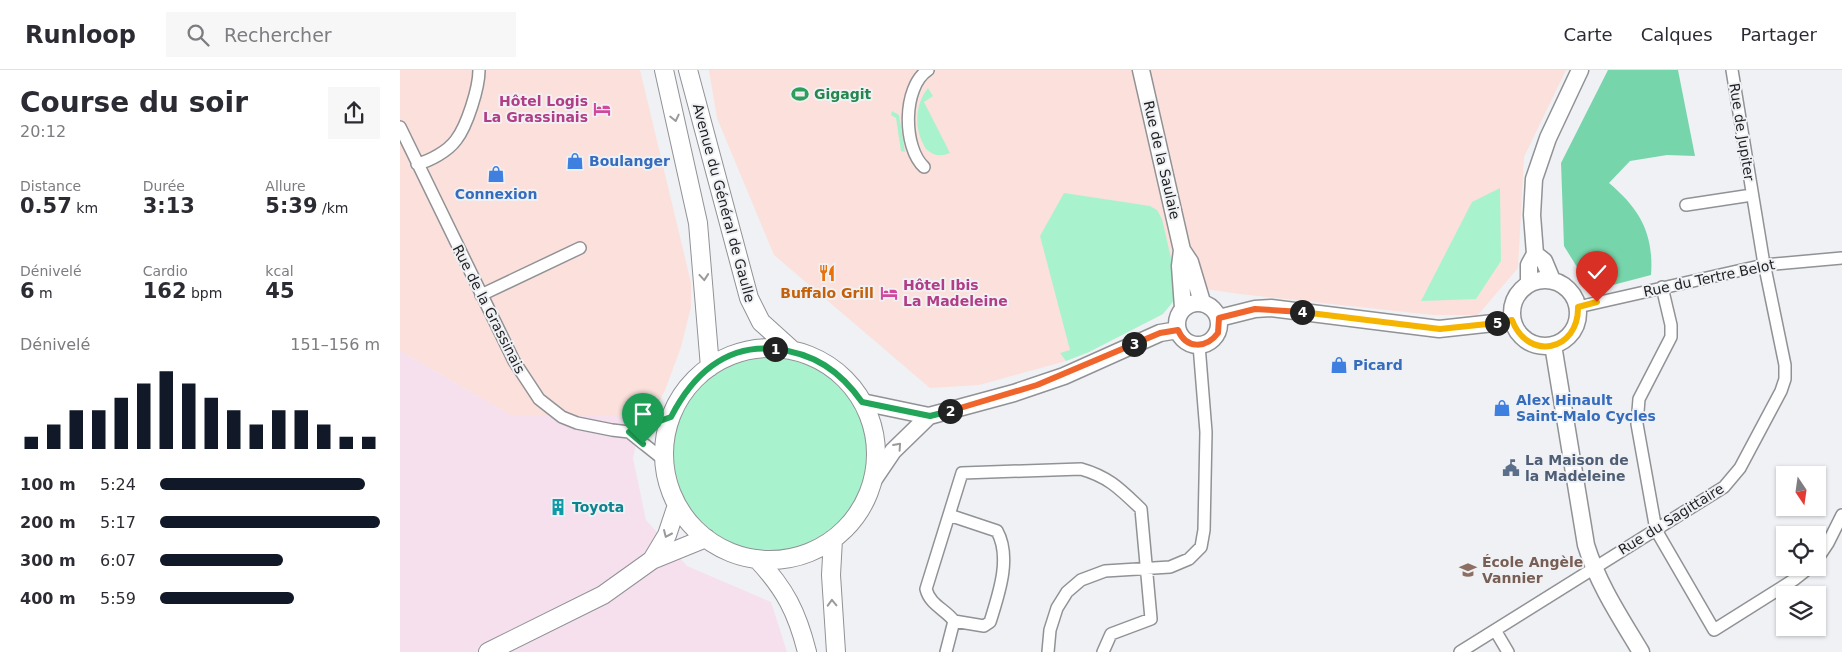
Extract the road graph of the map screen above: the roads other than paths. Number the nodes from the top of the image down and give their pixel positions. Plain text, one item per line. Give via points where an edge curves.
1 (479, 70) edge
2 (664, 70) edge
3 (688, 70) edge
4 (928, 70) edge
5 (1141, 70) edge
6 (1580, 70) edge
7 (1732, 70) edge
8 (400, 127) edge
9 (417, 164) junction
10 (924, 167) dead end
11 (1752, 194) junction
12 (1686, 205) dead end
13 (580, 248) dead end
14 (1182, 250) junction
15 (1535, 254) junction
16 (1842, 258) edge
17 (1764, 265) junction
18 (1552, 280) junction
19 (1529, 283) junction
20 (1662, 287) junction
21 (481, 295) junction
22 (1202, 302) junction
23 (1578, 307) junction
24 (1183, 308) junction
25 (1219, 318) junction
26 (1512, 320) junction
27 (1178, 330) junction
28 (1199, 345) junction
29 (1553, 346) junction
30 (792, 351) junction
31 (710, 367) junction
32 (862, 402) junction
33 (930, 416) junction
34 (671, 417) junction
35 (629, 432) junction
36 (664, 460) junction
37 (872, 482) junction
38 (677, 504) junction
39 (1842, 514) edge
40 (949, 515) junction
41 (1656, 530) junction
42 (706, 538) junction
43 (833, 539) junction
44 (1826, 543) edge
45 (757, 559) junction
46 (652, 560) junction
47 (1148, 568) junction
48 (1593, 568) junction
49 (1800, 576) edge
50 (954, 621) junction
51 (1495, 630) junction
52 (488, 652) edge
53 (807, 652) edge
54 (836, 652) edge
55 (946, 652) edge
56 (1048, 652) edge
57 (1103, 652) edge
58 (1460, 652) edge
59 (1508, 652) edge
60 (1641, 652) edge

1 - 9 street via 478,86 456,142 426,162
2 -> 31 main road, Avenue du Général de Gaulle via 700,240
3 - 30 main road, Avenue du Général de Gaulle via 749,298 761,322
4 - 10 street via 915,84 908,108 914,154
5 - 14 street, Rue de la Saulaie
6 - 15 street via 1548,138 1534,179
7 - 11 street, Rue de Jupiter
8 - 9 street, Rue de la Grassinais
9 - 21 street, Rue de la Grassinais
11 - 12 street, Rue de Jupiter
11 - 17 street, Rue de Jupiter
13 - 21 street
14 - 22 street, Rue de la Saulaie via 1190,262
14 - 24 street, Rue de la Saulaie
15 - 18 street via 1544,261
15 - 19 street via 1529,265
16 - 17 street, Rue du Tertre Belot
17 - 20 street, Rue du Tertre Belot
17 - 41 street, Rue du Sagittaire via 1785,366 1781,391 1733,478
18 - 19 street
18 - 23 street via 1569,290
19 - 26 street via 1514,299
20 - 23 street, Rue du Tertre Belot
20 - 41 street via 1671,337 1636,410
21 - 35 street, Rue de la Grassinais via 539,400 550,410 577,423
22 - 24 street
22 - 25 street via 1210,305
23 - 29 street via 1570,335
24 - 27 street via 1177,318
25 - 26 street via 1272,308 1440,329
25 - 28 street via 1218,333 1207,344
26 - 29 street via 1516,330 1527,341
27 - 28 street via 1186,341
27 - 33 street via 1160,333 1064,376
28 - 47 street via 1206,432 1201,547 1179,564
29 - 48 street via 1577,494
30 - 31 main road via 769,348 746,351
30 - 32 main road via 813,357 833,369
31 - 34 main road via 693,381
32 - 33 street
32 - 37 main road via 876,449
37 -> 33 street via 893,451
34 - 35 street, Rue de la Grassinais
34 - 36 main road
35 - 36 street, Rue de la Grassinais
36 - 38 main road
37 - 43 main road via 864,504 851,523
38 - 42 main road via 688,521
38 -> 46 main road via 667,535
39 - 44 street
40 - 47 street via 962,473 1081,469 1100,474 1113,481 1141,509
40 - 50 street via 926,589 932,602
40 - 50 street via 997,531 1001,538 1003,568 990,622 984,626
41 - 48 street, Rue du Sagittaire
41 - 49 street via 1714,630
42 - 45 main road via 732,553
42 - 46 main road
43 - 45 main road via 798,556
54 -> 43 main road via 831,575
45 - 53 main road via 786,594
46 - 52 main road via 603,595
47 - 56 street via 1105,571 1081,580 1056,608
47 - 57 street via 1151,619 1111,634
48 - 51 street, Rue du Sagittaire
48 - 60 street
50 - 55 street
51 - 58 street, Rue du Sagittaire
51 - 59 street

